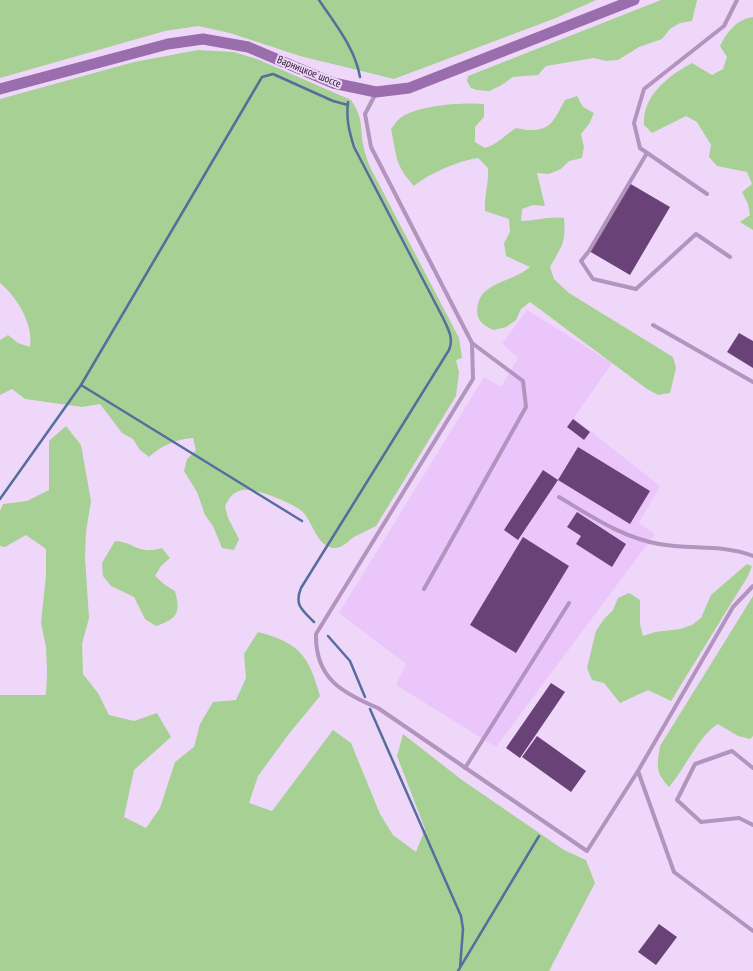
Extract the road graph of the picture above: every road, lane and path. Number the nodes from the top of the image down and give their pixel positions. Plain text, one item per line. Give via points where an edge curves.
1 (634, 0) edge
2 (737, 0) edge
3 (0, 89) edge
4 (376, 92) junction
5 (647, 153) junction
6 (707, 194) dead end
7 (730, 258) dead end
8 (653, 325) dead end
9 (472, 343) junction
10 (753, 382) edge
11 (559, 497) dead end
12 (753, 556) edge
13 (753, 586) edge
14 (424, 589) dead end
15 (569, 603) dead end
16 (465, 768) junction
17 (753, 768) edge
18 (638, 771) junction
19 (753, 825) edge
20 (753, 931) edge

1 - 4 street, Варницкое шоссе via 409,88
2 - 5 lane via 724,26 644,90 634,123 640,148
3 - 4 street, Варницкое шоссе via 168,44 203,39 248,47 333,83
4 - 9 lane via 365,114 371,147
5 - 6 lane
5 - 7 lane via 581,261 593,279 636,289 696,234
8 - 10 lane
9 - 14 lane via 524,381 526,407
9 - 16 lane via 473,379 316,634 318,659 341,690 352,698 378,708
11 - 12 lane via 616,531 659,544 739,550
13 - 18 lane via 733,607
15 - 16 lane
16 - 18 lane via 586,852
17 - 19 lane via 732,752 696,764 677,800 701,822 739,818
18 - 20 lane via 674,872

